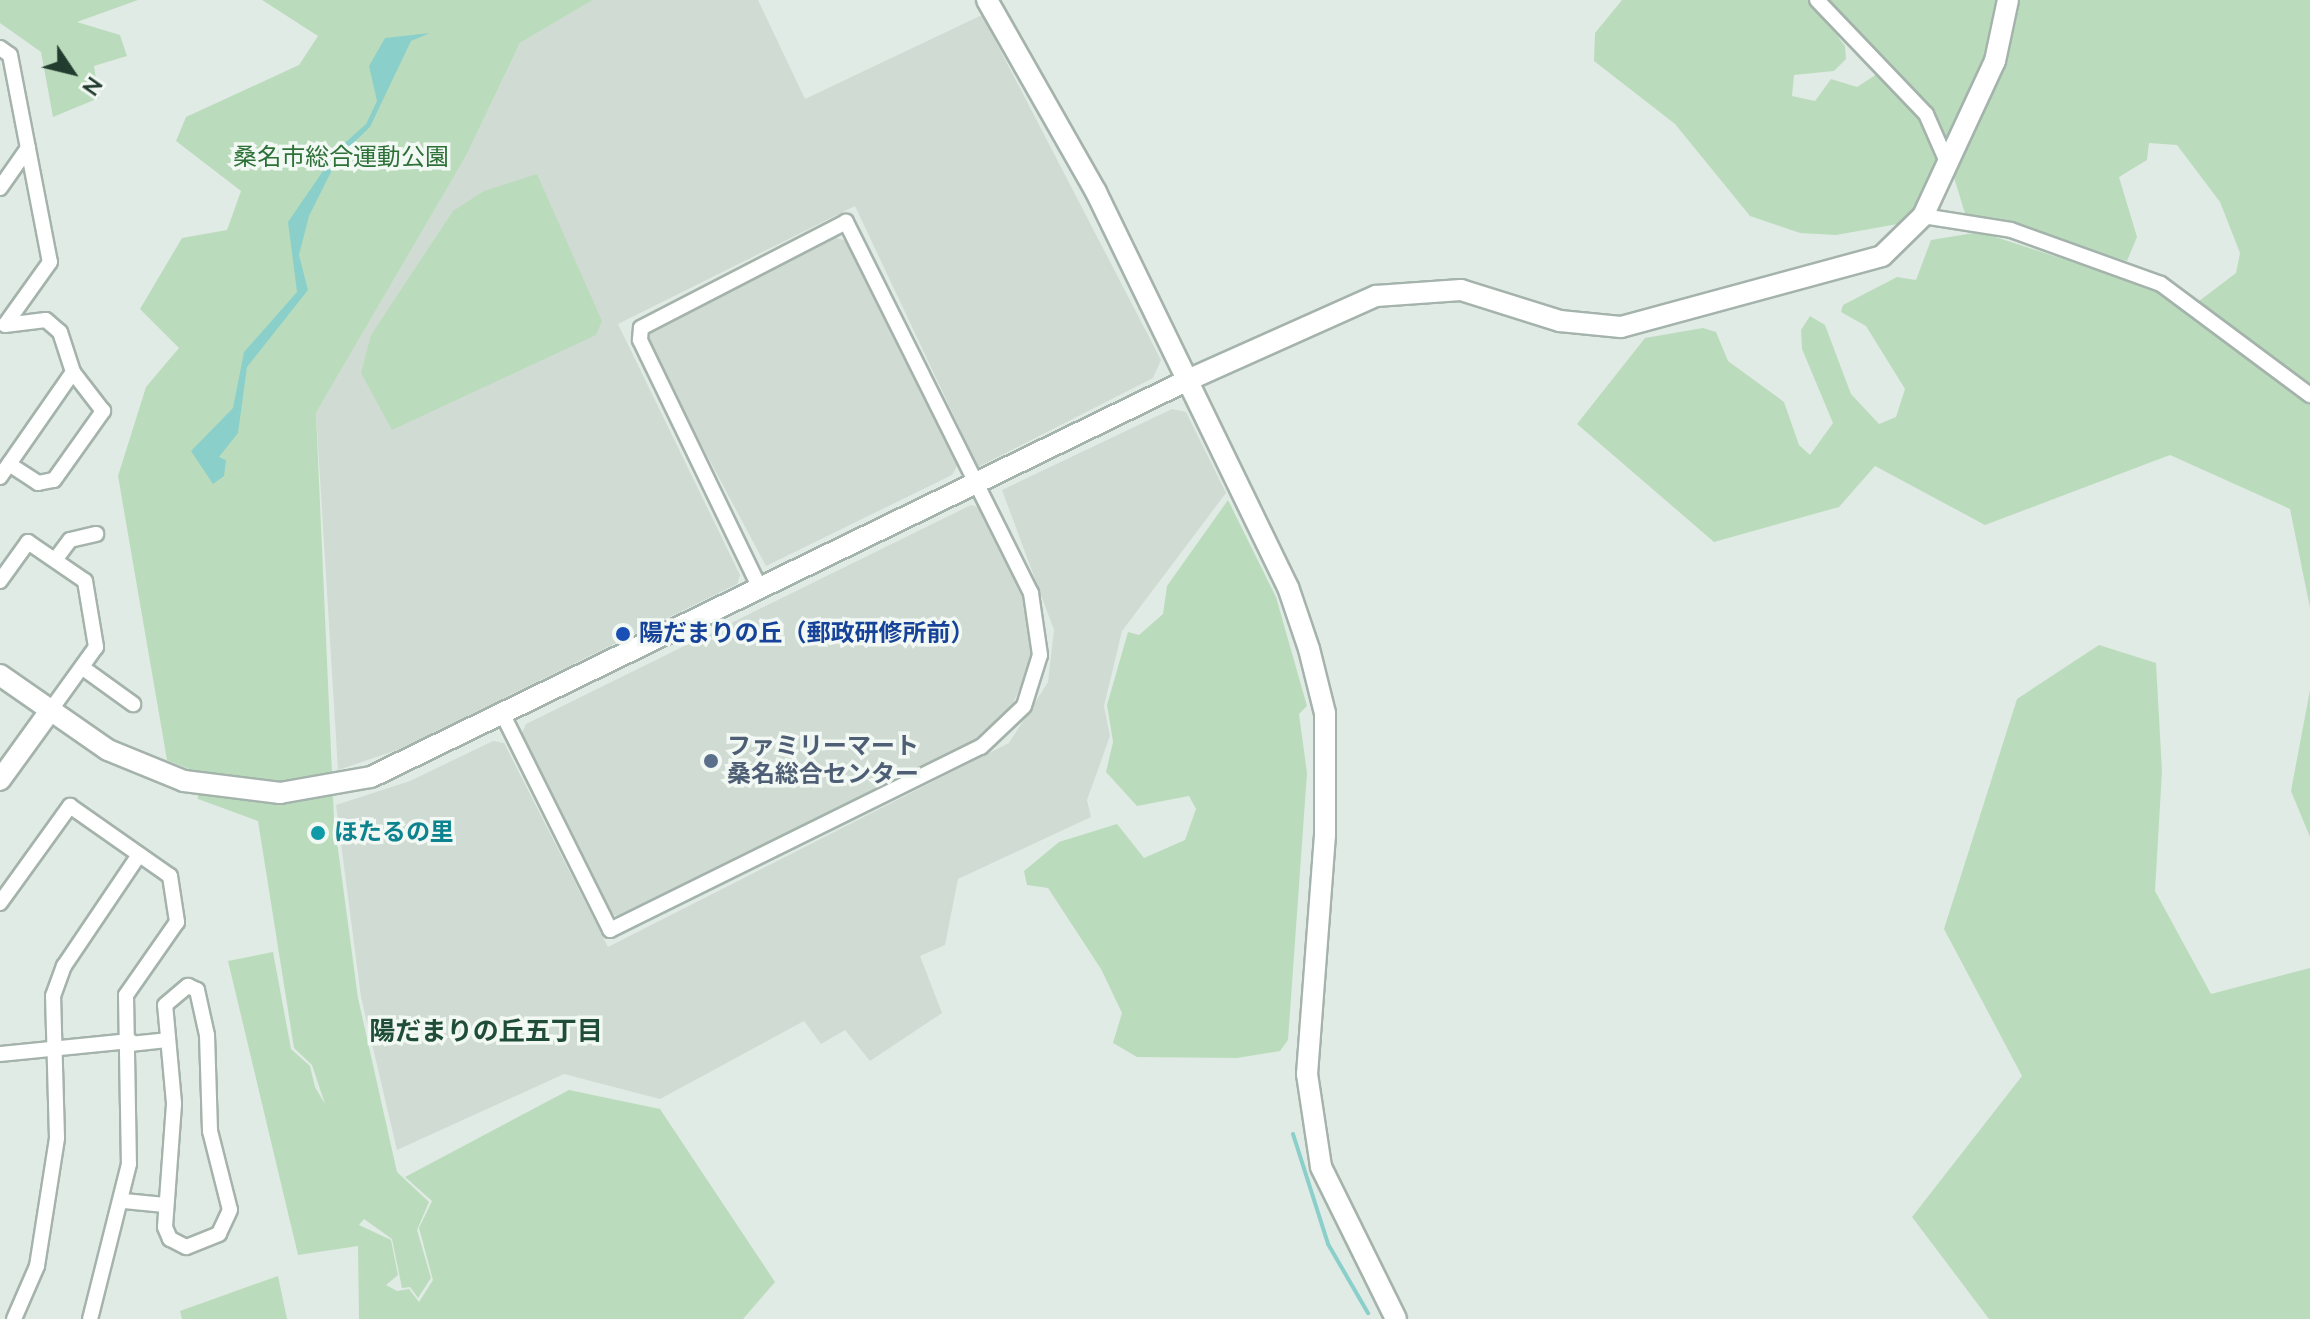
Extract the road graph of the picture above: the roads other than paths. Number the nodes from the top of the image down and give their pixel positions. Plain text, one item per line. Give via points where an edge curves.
1 (987, 0) edge
2 (1817, 0) edge
3 (2008, 0) edge
4 (0, 48) edge
5 (28, 148) junction
6 (1948, 164) junction
7 (0, 188) edge
8 (1923, 216) junction
9 (2, 328) edge
10 (73, 372) junction
11 (1188, 380) junction
12 (2310, 395) edge
13 (9, 464) junction
14 (0, 477) edge
15 (977, 483) junction
16 (96, 534) dead end
17 (55, 560) junction
18 (0, 581) edge
19 (761, 590) junction
20 (83, 668) junction
21 (0, 675) edge
22 (133, 704) dead end
23 (50, 711) junction
24 (504, 717) junction
25 (0, 780) edge
26 (139, 855) junction
27 (0, 903) edge
28 (167, 1040) junction
29 (130, 1042) junction
30 (53, 1049) junction
31 (0, 1054) edge
32 (124, 1201) junction
33 (165, 1205) junction
34 (1388, 1316) edge
35 (14, 1319) edge
36 (90, 1319) edge

1 - 11 street via 1088,178
2 - 6 street via 1926,114
3 - 6 street via 1995,61
4 - 5 street via 10,55
5 - 7 street
5 - 9 street via 50,262
6 - 8 street
8 - 11 street via 1895,246 1862,264 1643,325 1584,326 1478,293 1415,288 1347,307
8 - 12 street via 2011,230 2161,284
9 - 10 street via 46,320 60,332
10 - 13 street
10 - 13 street via 100,400 95,423 54,480 38,483
11 - 15 street
11 - 34 street via 1288,587 1325,713 1325,835 1307,1074 1321,1167
13 - 14 street
15 - 19 street
15 - 19 street via 846,222 641,328 640,340
15 - 24 street via 1034,602 1040,655 1024,706 999,735 963,757 610,930
16 - 17 street via 70,540
17 - 18 street via 28,542
17 - 20 street via 85,581 96,647
19 - 24 street
20 - 22 street
20 - 23 street
21 - 23 street
23 - 24 street via 153,771 257,793 371,777
23 - 25 street
26 - 27 street via 70,806
26 - 29 street via 170,876 177,922 126,995
26 - 30 street via 64,966 51,1007
28 - 29 street
28 - 33 street via 174,1126
28 - 33 street via 165,1005 194,986 207,1035 210,1131 229,1216 212,1238 180,1246 167,1233
29 - 30 street
29 - 32 street via 133,1116
30 - 31 street
30 - 35 street via 57,1138 48,1220
32 - 33 street
32 - 36 street

